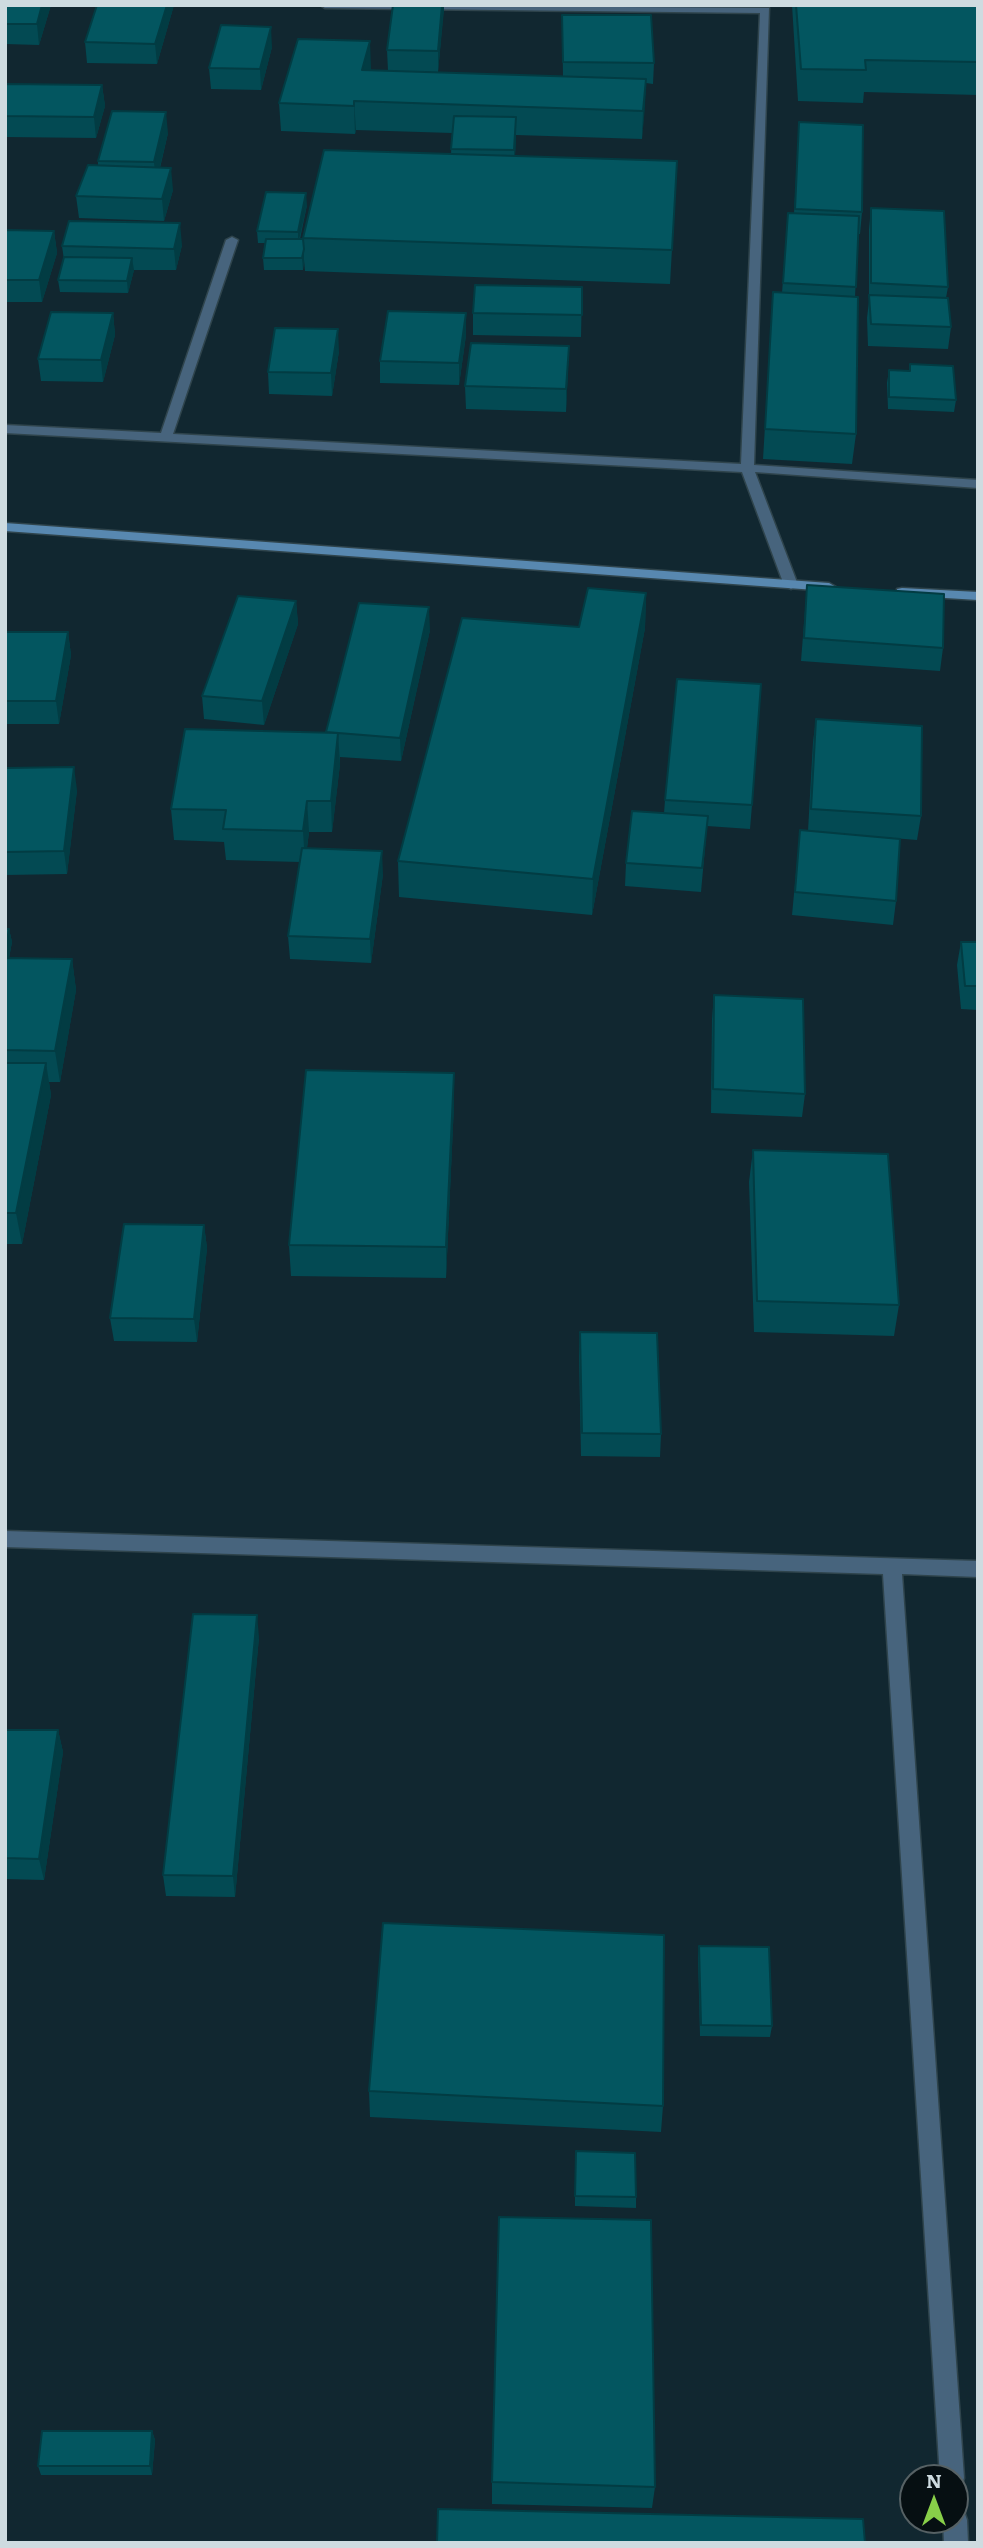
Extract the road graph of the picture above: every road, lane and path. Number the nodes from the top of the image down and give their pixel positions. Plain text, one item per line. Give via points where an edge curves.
1 (325, 5) edge
2 (232, 240) dead end
3 (5, 429) edge
4 (166, 436) junction
5 (747, 468) junction
6 (978, 484) edge
7 (5, 527) edge
8 (791, 585) junction
9 (844, 588) edge
10 (884, 591) edge
11 (978, 596) edge
12 (5, 1539) edge
13 (892, 1567) junction
14 (978, 1569) edge
15 (951, 2464) edge

1 - 5 street via 765,10
2 - 4 street
3 - 4 street
4 - 5 street
5 - 6 street
5 - 8 street
7 - 8 street
8 - 9 street
10 - 11 street
12 - 13 street
13 - 14 street
13 - 15 street

